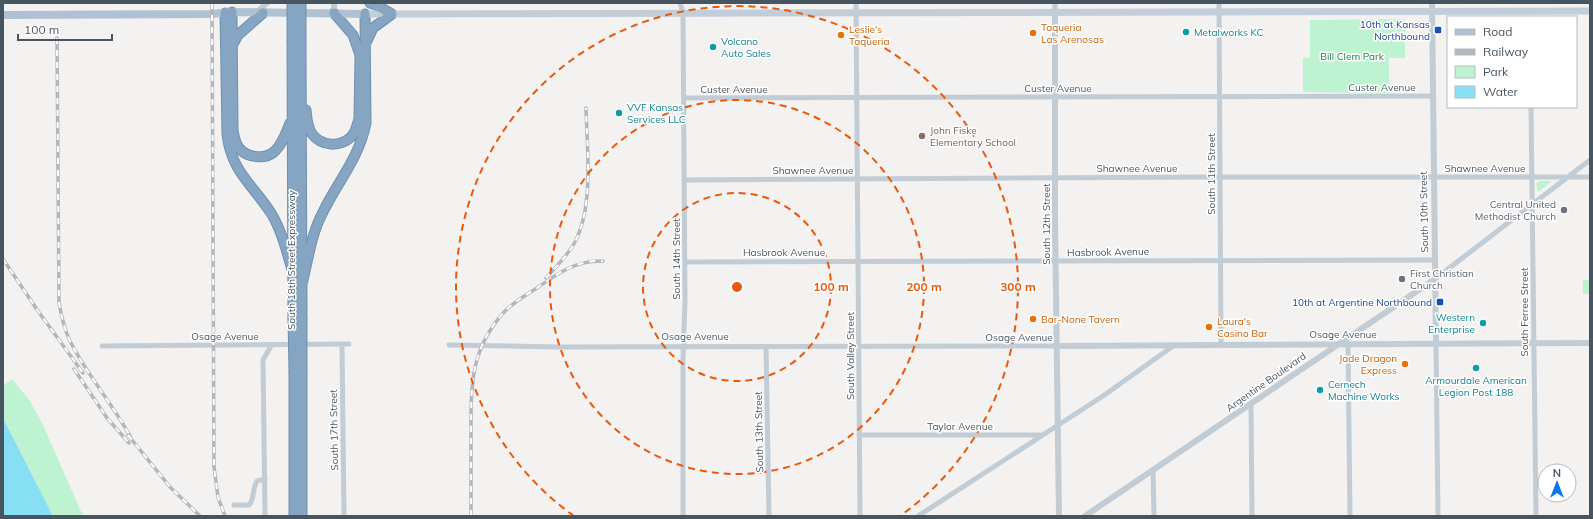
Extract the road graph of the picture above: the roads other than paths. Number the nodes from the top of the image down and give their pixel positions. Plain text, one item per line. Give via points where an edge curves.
1 (267, 3) edge
2 (292, 3) edge
3 (301, 3) edge
4 (334, 3) edge
5 (370, 3) edge
6 (680, 3) edge
7 (856, 3) edge
8 (1055, 3) edge
9 (1219, 3) edge
10 (1432, 3) edge
11 (1432, 11) junction
12 (1219, 12) junction
13 (1590, 12) edge
14 (228, 13) junction
15 (260, 13) junction
16 (334, 13) junction
17 (1055, 13) junction
18 (365, 14) junction
19 (392, 14) junction
20 (683, 14) junction
21 (856, 14) junction
22 (1530, 14) edge
23 (3, 15) edge
24 (296, 43) junction
25 (366, 44) junction
26 (233, 46) junction
27 (301, 93) junction
28 (1219, 96) junction
29 (1432, 96) junction
30 (857, 97) junction
31 (1055, 97) junction
32 (684, 98) junction
33 (1531, 108) edge
34 (292, 118) junction
35 (1590, 160) edge
36 (1056, 177) junction
37 (1219, 177) junction
38 (1434, 177) junction
39 (1532, 177) junction
40 (1567, 177) junction
41 (1590, 177) edge
42 (858, 178) junction
43 (684, 180) junction
44 (1533, 204) junction
45 (1220, 260) junction
46 (1435, 260) junction
47 (858, 261) junction
48 (1056, 261) junction
49 (685, 262) junction
50 (293, 273) junction
51 (1435, 279) junction
52 (302, 284) junction
53 (298, 317) junction
54 (1590, 343) edge
55 (349, 344) dead end
56 (1337, 344) junction
57 (1348, 344) junction
58 (1436, 344) junction
59 (1534, 344) junction
60 (342, 345) junction
61 (449, 345) dead end
62 (1221, 345) junction
63 (102, 346) dead end
64 (271, 346) junction
65 (683, 346) junction
66 (1057, 346) junction
67 (1173, 346) junction
68 (766, 347) junction
69 (859, 347) junction
70 (298, 372) junction
71 (1251, 405) junction
72 (1057, 426) junction
73 (860, 435) junction
74 (1042, 435) junction
75 (1153, 469) junction
76 (265, 478) junction
77 (234, 505) dead end
78 (266, 516) edge
79 (294, 516) edge
80 (302, 516) edge
81 (344, 516) edge
82 (683, 516) edge
83 (769, 516) edge
84 (860, 516) edge
85 (918, 516) edge
86 (1059, 516) edge
87 (1085, 516) edge
88 (1154, 516) edge
89 (1252, 516) edge
90 (1350, 516) edge
91 (1438, 516) edge
92 (1536, 516) edge

1 - 15 street
2 - 24 highway, South 18th Street Expressway, bridge
3 - 24 highway, South 18th Street Expressway, bridge
4 - 16 street
5 - 19 highway
6 - 20 street, South 14th Street
7 - 21 street, South Valley Street
8 - 17 street, South 12th Street
9 - 12 street, South 11th Street
10 - 11 street, South 10th Street
11 - 12 main road
11 - 22 main road
11 - 29 street, South 10th Street
12 - 17 main road
12 - 28 street, South 11th Street
13 - 22 main road
14 - 15 main road
14 - 23 main road
14 - 26 highway
14 - 50 highway via 228,148 239,171 271,213 279,228
15 - 16 main road
15 - 26 highway via 238,35
16 - 18 main road
16 - 27 highway via 354,35 360,55 359,119 352,136 338,144 330,145 318,140 308,126
17 - 21 main road
17 - 31 street, South 12th Street
18 - 19 main road
18 - 25 highway
19 - 20 main road
19 - 25 highway via 373,28
20 - 21 main road
20 - 32 street, South 14th Street
21 - 30 street, South Valley Street
24 - 27 highway, South 18th Street Expressway
24 - 34 highway, South 18th Street Expressway
25 - 52 highway via 366,124 363,137 355,157 318,222
26 - 34 highway via 233,130 239,148 250,156 260,157 274,152 284,138
27 - 52 highway, South 18th Street Expressway
28 - 29 street, Custer Avenue
28 - 31 street, Custer Avenue
28 - 37 street, South 11th Street
29 - 38 street, South 10th Street
30 - 31 street, Custer Avenue
30 - 32 street, Custer Avenue
30 - 42 street, South Valley Street
31 - 36 street, South 12th Street
32 - 43 street, South 14th Street
33 - 39 street, South Ferree Street
34 - 50 highway, South 18th Street Expressway
35 - 40 street, Argentine Boulevard
36 - 37 street, Shawnee Avenue
36 - 42 street, Shawnee Avenue
36 - 48 street, South 12th Street
37 - 38 street, Shawnee Avenue
37 - 45 street, South 11th Street
38 - 39 street, Shawnee Avenue
38 - 46 street, South 10th Street
39 - 40 street, Shawnee Avenue
39 - 44 street, South Ferree Street
40 - 41 street, Shawnee Avenue
40 - 44 street, Argentine Boulevard
42 - 43 street, Shawnee Avenue
42 - 47 street, South Valley Street
43 - 49 street, South 14th Street
44 - 51 street, Argentine Boulevard
44 - 59 street, South Ferree Street
45 - 46 street, Hasbrook Avenue
45 - 48 street, Hasbrook Avenue
45 - 62 street, South 11th Street
46 - 51 street, South 10th Street
47 - 48 street, Hasbrook Avenue
47 - 49 street, Hasbrook Avenue
47 - 69 street, South Valley Street
48 - 66 street, South 12th Street
49 - 65 street, South 14th Street
50 - 53 highway, South 18th Street Expressway
51 - 56 street, Argentine Boulevard
51 - 58 street, South 10th Street
52 - 53 highway, South 18th Street Expressway
53 - 70 highway, South 18th Street Expressway, bridge
54 - 59 street, Osage Avenue
55 - 60 street, Osage Avenue
56 - 57 street, Osage Avenue
56 - 62 street, Osage Avenue
56 - 71 street, Argentine Boulevard
57 - 58 street, Osage Avenue
57 - 90 street
58 - 59 street, Osage Avenue
58 - 91 street, South 10th Street
59 - 92 street, South Ferree Street
60 - 64 street, Osage Avenue
60 - 81 street, South 17th Street
61 - 65 street, Osage Avenue
62 - 67 street, Osage Avenue
63 - 64 street, Osage Avenue
64 - 76 street via 263,360
65 - 68 street, Osage Avenue
65 - 82 street, South 14th Street
66 - 67 street, Osage Avenue
66 - 69 street, Osage Avenue
66 - 72 street, South 12th Street
67 - 72 street
68 - 69 street, Osage Avenue
68 - 83 street, South 13th Street
69 - 73 street, South Valley Street
70 - 79 highway, South 18th Street Expressway
70 - 80 highway, South 18th Street Expressway
71 - 75 street, Argentine Boulevard
71 - 89 street
72 - 74 street
72 - 86 street, South 12th Street
73 - 74 street, Taylor Avenue
73 - 84 street, South Valley Street
74 - 85 street
75 - 87 street, Argentine Boulevard
75 - 88 street
76 - 77 street via 257,481 254,486 253,500 249,505
76 - 78 street

